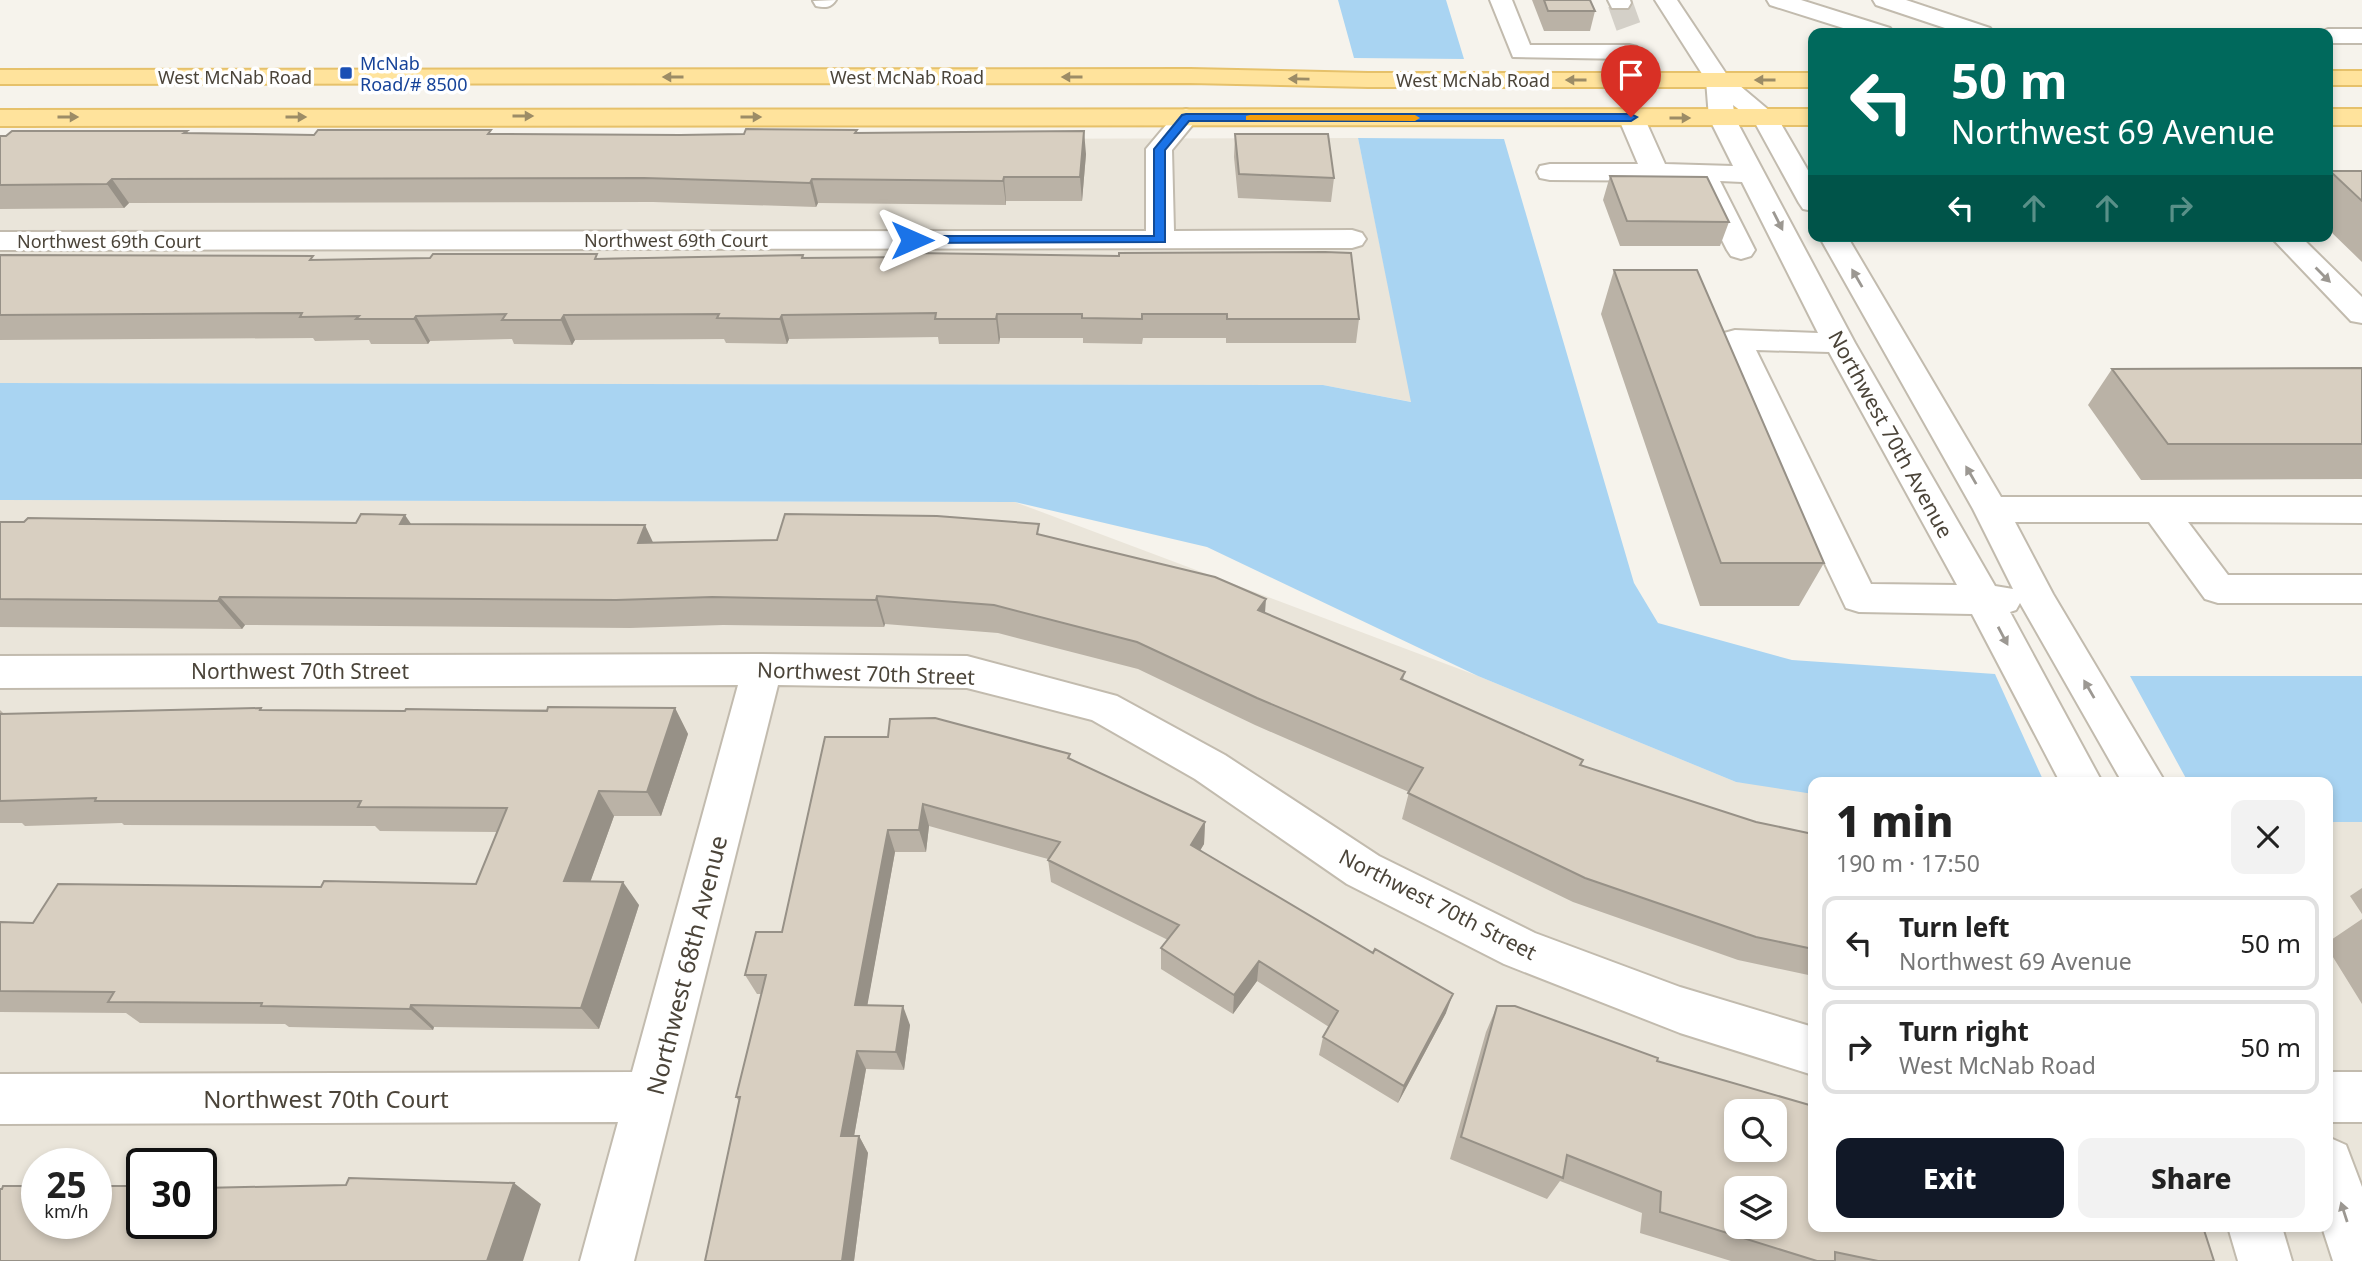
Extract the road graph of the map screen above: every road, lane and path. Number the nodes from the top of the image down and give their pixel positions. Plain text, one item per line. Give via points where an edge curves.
1 (1501, 0) edge
2 (1666, 0) edge
3 (1778, 0) edge
4 (1884, 0) edge
5 (1866, 28) edge
6 (1955, 28) edge
7 (2333, 36) edge
8 (2362, 36) edge
9 (1521, 52) junction
10 (0, 77) edge
11 (2333, 78) edge
12 (2362, 78) edge
13 (1534, 80) junction
14 (1642, 80) junction
15 (1718, 80) junction
16 (1808, 80) edge
17 (1186, 117) junction
18 (1631, 117) junction
19 (1764, 117) junction
20 (1808, 117) edge
21 (2333, 117) edge
22 (2362, 117) edge
23 (0, 118) edge
24 (1722, 118) junction
25 (1550, 172) dead end
26 (1656, 172) junction
27 (1701, 172) junction
28 (1753, 174) junction
29 (1808, 193) edge
30 (1160, 239) junction
31 (1352, 239) dead end
32 (0, 241) edge
33 (1836, 242) edge
34 (2290, 242) edge
35 (1741, 250) dead end
36 (2362, 314) edge
37 (1839, 343) junction
38 (1990, 509) junction
39 (2159, 510) junction
40 (2362, 510) edge
41 (2362, 589) edge
42 (1984, 600) junction
43 (2037, 600) junction
44 (762, 668) junction
45 (0, 672) edge
46 (2078, 777) edge
47 (2141, 777) edge
48 (1808, 1050) edge
49 (652, 1097) junction
50 (2333, 1097) edge
51 (2362, 1097) edge
52 (0, 1099) edge
53 (2333, 1178) edge
54 (2256, 1232) edge
55 (607, 1261) edge
56 (2265, 1261) edge
57 (2360, 1261) edge

1 - 9 street
2 - 15 street, Northwest 70th Avenue
3 - 5 street
4 - 6 street
7 - 8 street
9 - 13 street
9 - 14 street via 1630,42
13 -> 10 main road, West McNab Road
11 - 12 main road
14 -> 13 main road, West McNab Road
14 - 15 main road, West McNab Road
16 -> 15 main road, West McNab Road
15 - 19 street, Northwest 70th Avenue
15 - 24 street, Northwest 70th Avenue
17 - 18 main road, West McNab Road
23 -> 17 main road, West McNab Road
17 - 30 street via 1159,149
18 -> 24 main road, West McNab Road
18 - 26 street
19 - 20 main road, West McNab Road
19 - 24 main road, West McNab Road
19 - 29 street, Northwest 70th Avenue
21 - 22 main road
24 - 28 street, Northwest 70th Avenue
25 - 26 street
26 - 27 street
27 - 28 street
27 - 35 street
28 -> 37 street, Northwest 70th Avenue
30 - 31 street, Northwest 69th Court
30 - 32 street, Northwest 69th Court
38 -> 33 street
34 -> 36 street
37 - 42 street, Northwest 70th Avenue
37 - 42 street via 1735,340 1859,598
38 - 39 street
38 - 43 street
39 - 40 street
39 - 41 street via 2218,589
42 - 43 street
42 -> 46 street, Northwest 70th Avenue
47 -> 43 street
44 - 45 street, Northwest 70th Street
44 - 48 street, Northwest 70th Street via 967,672 1103,707 1210,767 1363,870 1520,949 1680,1010
44 - 49 street, Northwest 68th Avenue
49 - 52 street, Northwest 70th Court
49 - 55 street, Northwest 68th Avenue
50 - 51 street
57 -> 53 street
54 - 56 street

